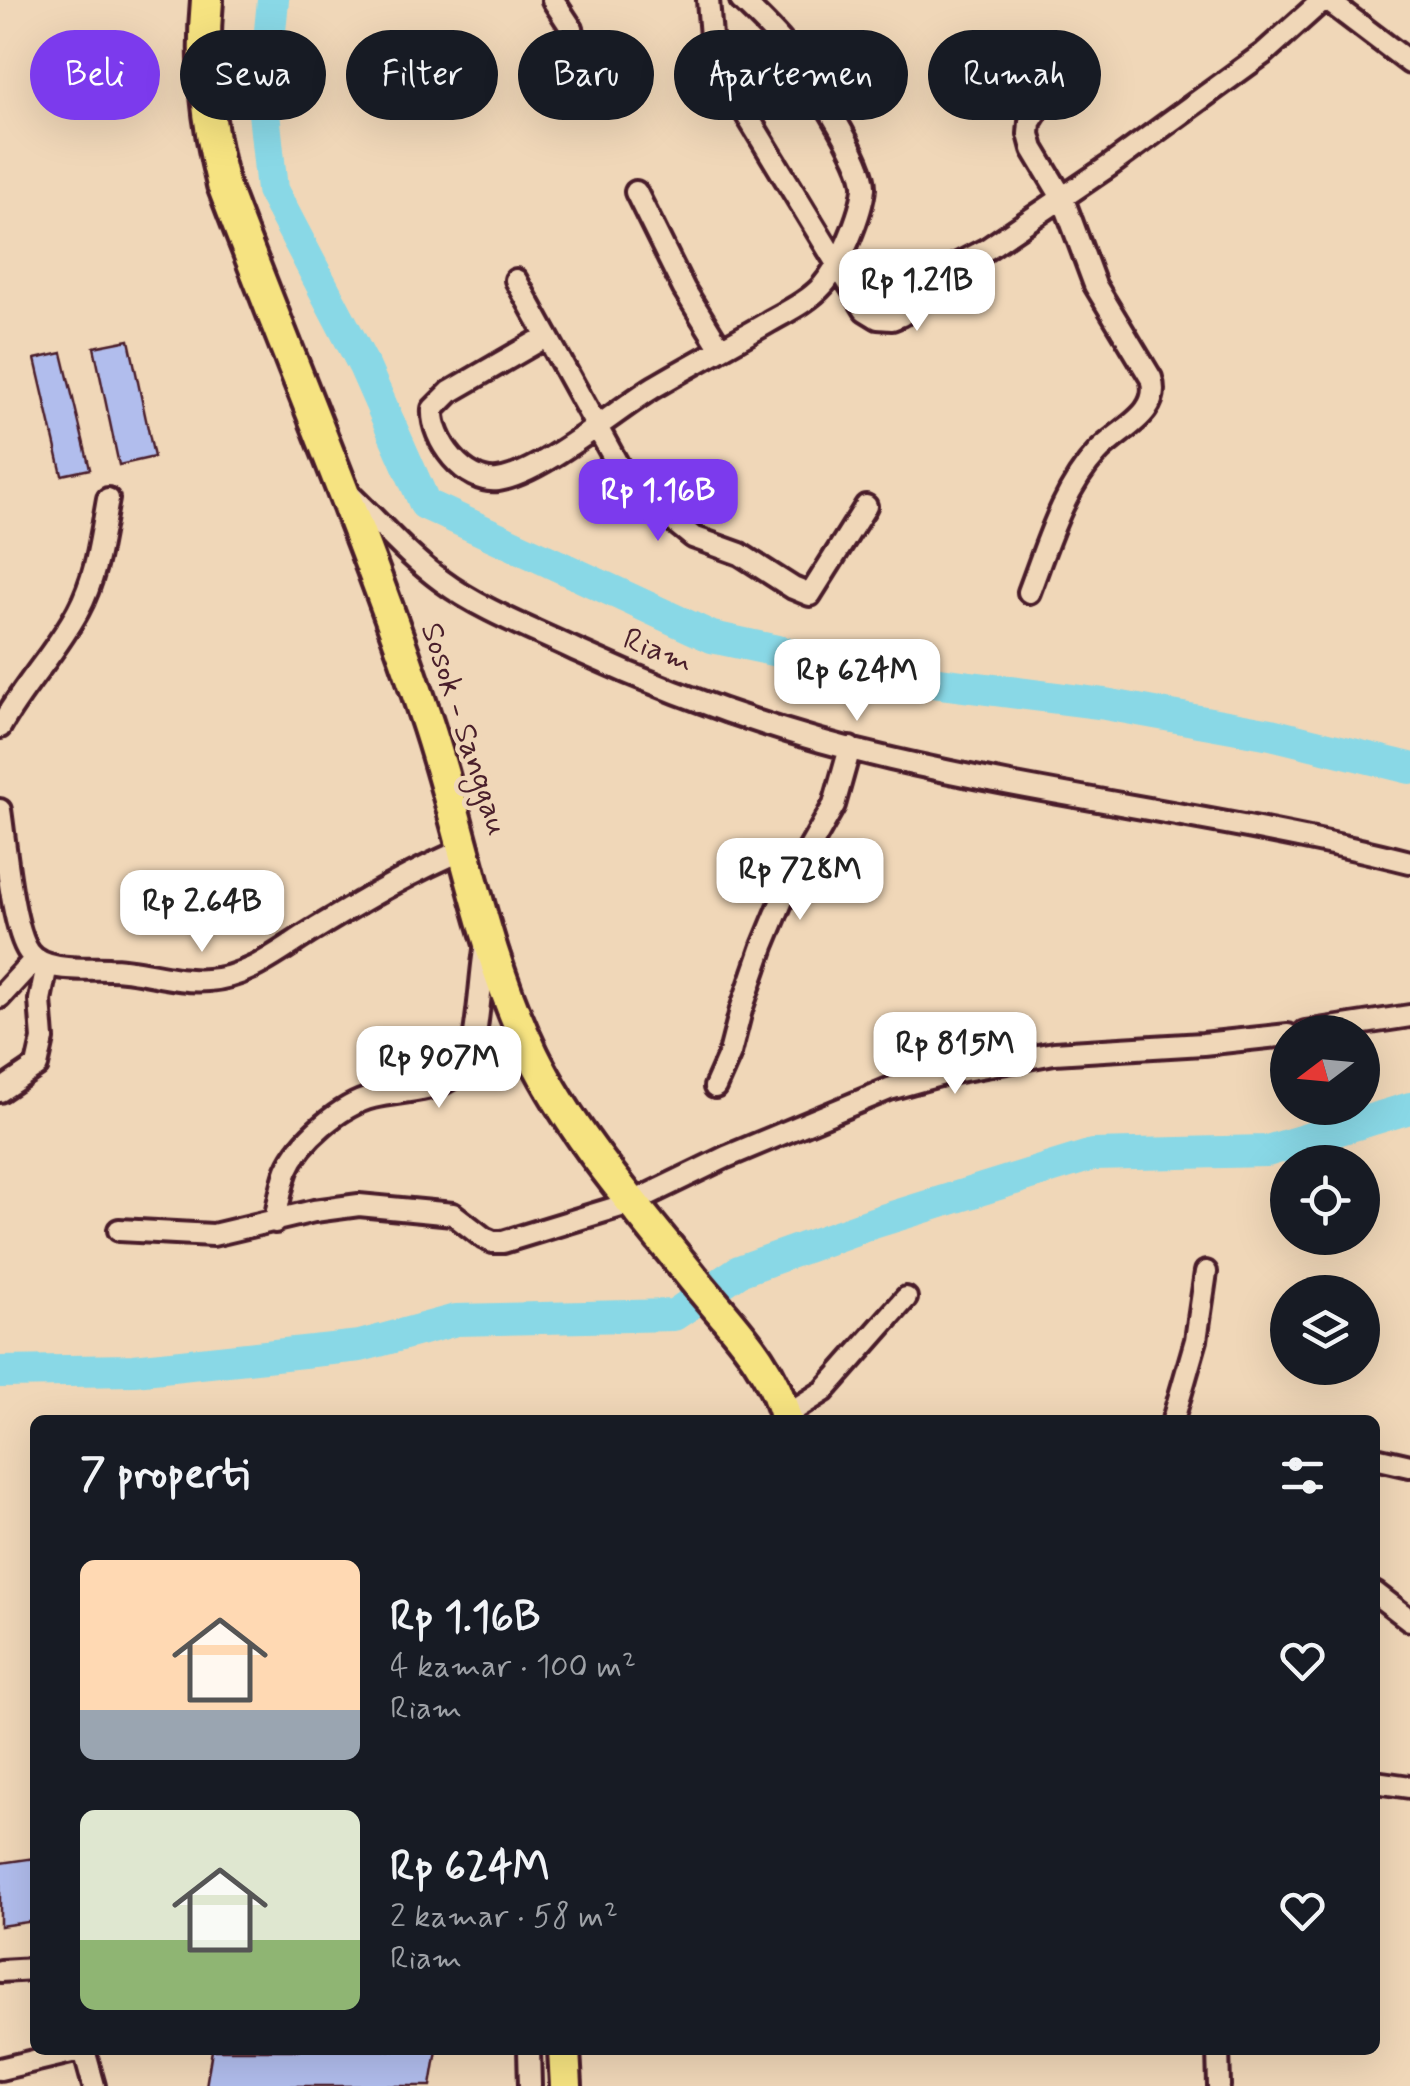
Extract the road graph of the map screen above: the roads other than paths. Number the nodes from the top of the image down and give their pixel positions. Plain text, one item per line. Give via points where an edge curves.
1 (207, 0) edge
2 (553, 0) edge
3 (708, 0) edge
4 (741, 0) edge
5 (1325, 0) edge
6 (572, 30) edge
7 (1410, 63) edge
8 (1031, 120) edge
9 (636, 192) dead end
10 (1063, 198) junction
11 (838, 263) junction
12 (516, 280) dead end
13 (547, 336) junction
14 (721, 349) junction
15 (598, 426) junction
16 (340, 486) junction
17 (108, 499) dead end
18 (866, 506) dead end
19 (1028, 592) dead end
20 (0, 727) edge
21 (850, 748) junction
22 (0, 810) edge
23 (466, 849) junction
24 (1410, 862) edge
25 (488, 932) junction
26 (41, 962) junction
27 (0, 997) edge
28 (1410, 1016) edge
29 (1380, 1021) edge
30 (1270, 1037) edge
31 (715, 1087) dead end
32 (0, 1090) edge
33 (631, 1203) junction
34 (274, 1222) junction
35 (119, 1230) dead end
36 (1206, 1272) dead end
37 (906, 1298) dead end
38 (785, 1415) edge
39 (790, 1415) edge
40 (1174, 1415) edge
41 (1380, 1459) edge
42 (1410, 1466) edge
43 (1380, 1597) edge
44 (1410, 1620) edge
45 (1380, 1783) edge
46 (1410, 1787) edge
47 (30, 1970) edge
48 (0, 1971) edge
49 (59, 2055) edge
50 (84, 2055) edge
51 (530, 2055) edge
52 (564, 2055) edge
53 (1218, 2055) edge
54 (0, 2068) edge
55 (94, 2086) edge
56 (530, 2086) edge
57 (566, 2086) edge
58 (1219, 2086) edge

1 - 16 highway, Sosok - Sanggau via 206,111 223,185
2 - 6 street
3 - 11 street via 720,71
4 - 11 street via 789,50 863,171 863,196
5 - 7 street
5 - 10 street via 1264,53
8 - 10 street via 1033,149
9 - 14 street
10 - 11 street via 938,275 909,309 892,318 865,310
10 - 19 street via 1095,285 1155,390 1148,409 1083,472
11 - 14 street via 808,298
12 - 13 street
13 - 15 street
13 - 15 street via 440,401 433,419 438,430 470,475 490,480 544,460
14 - 15 street
15 - 18 street via 624,476 673,524 740,554 806,595
16 - 21 street, Riam via 444,583 500,614 670,690
16 - 23 highway, Sosok - Sanggau via 398,634
17 - 20 street via 93,578 78,612
21 - 24 street, Riam
21 - 31 street via 834,805 763,946
22 - 26 street via 26,950
23 - 25 highway, Sosok - Sanggau
23 - 26 street via 228,977 188,980
25 - 33 highway, Sosok - Sanggau via 535,1058
25 - 34 street via 466,1066 436,1086 356,1103 329,1122 287,1171
26 - 27 street
26 - 32 street via 42,1053 37,1066
28 - 29 street
30 - 33 street via 1072,1052 942,1074 889,1088
33 - 34 street via 493,1242 462,1219 438,1212 344,1206
33 - 38 highway, Sosok - Sanggau via 748,1346
34 - 35 street via 213,1235
36 - 40 street via 1196,1340
37 - 39 street via 824,1391
41 - 42 street
43 - 44 street
45 - 46 street
47 - 48 street
49 - 54 street
50 - 55 street
51 - 56 street
52 - 57 highway
53 - 58 street

